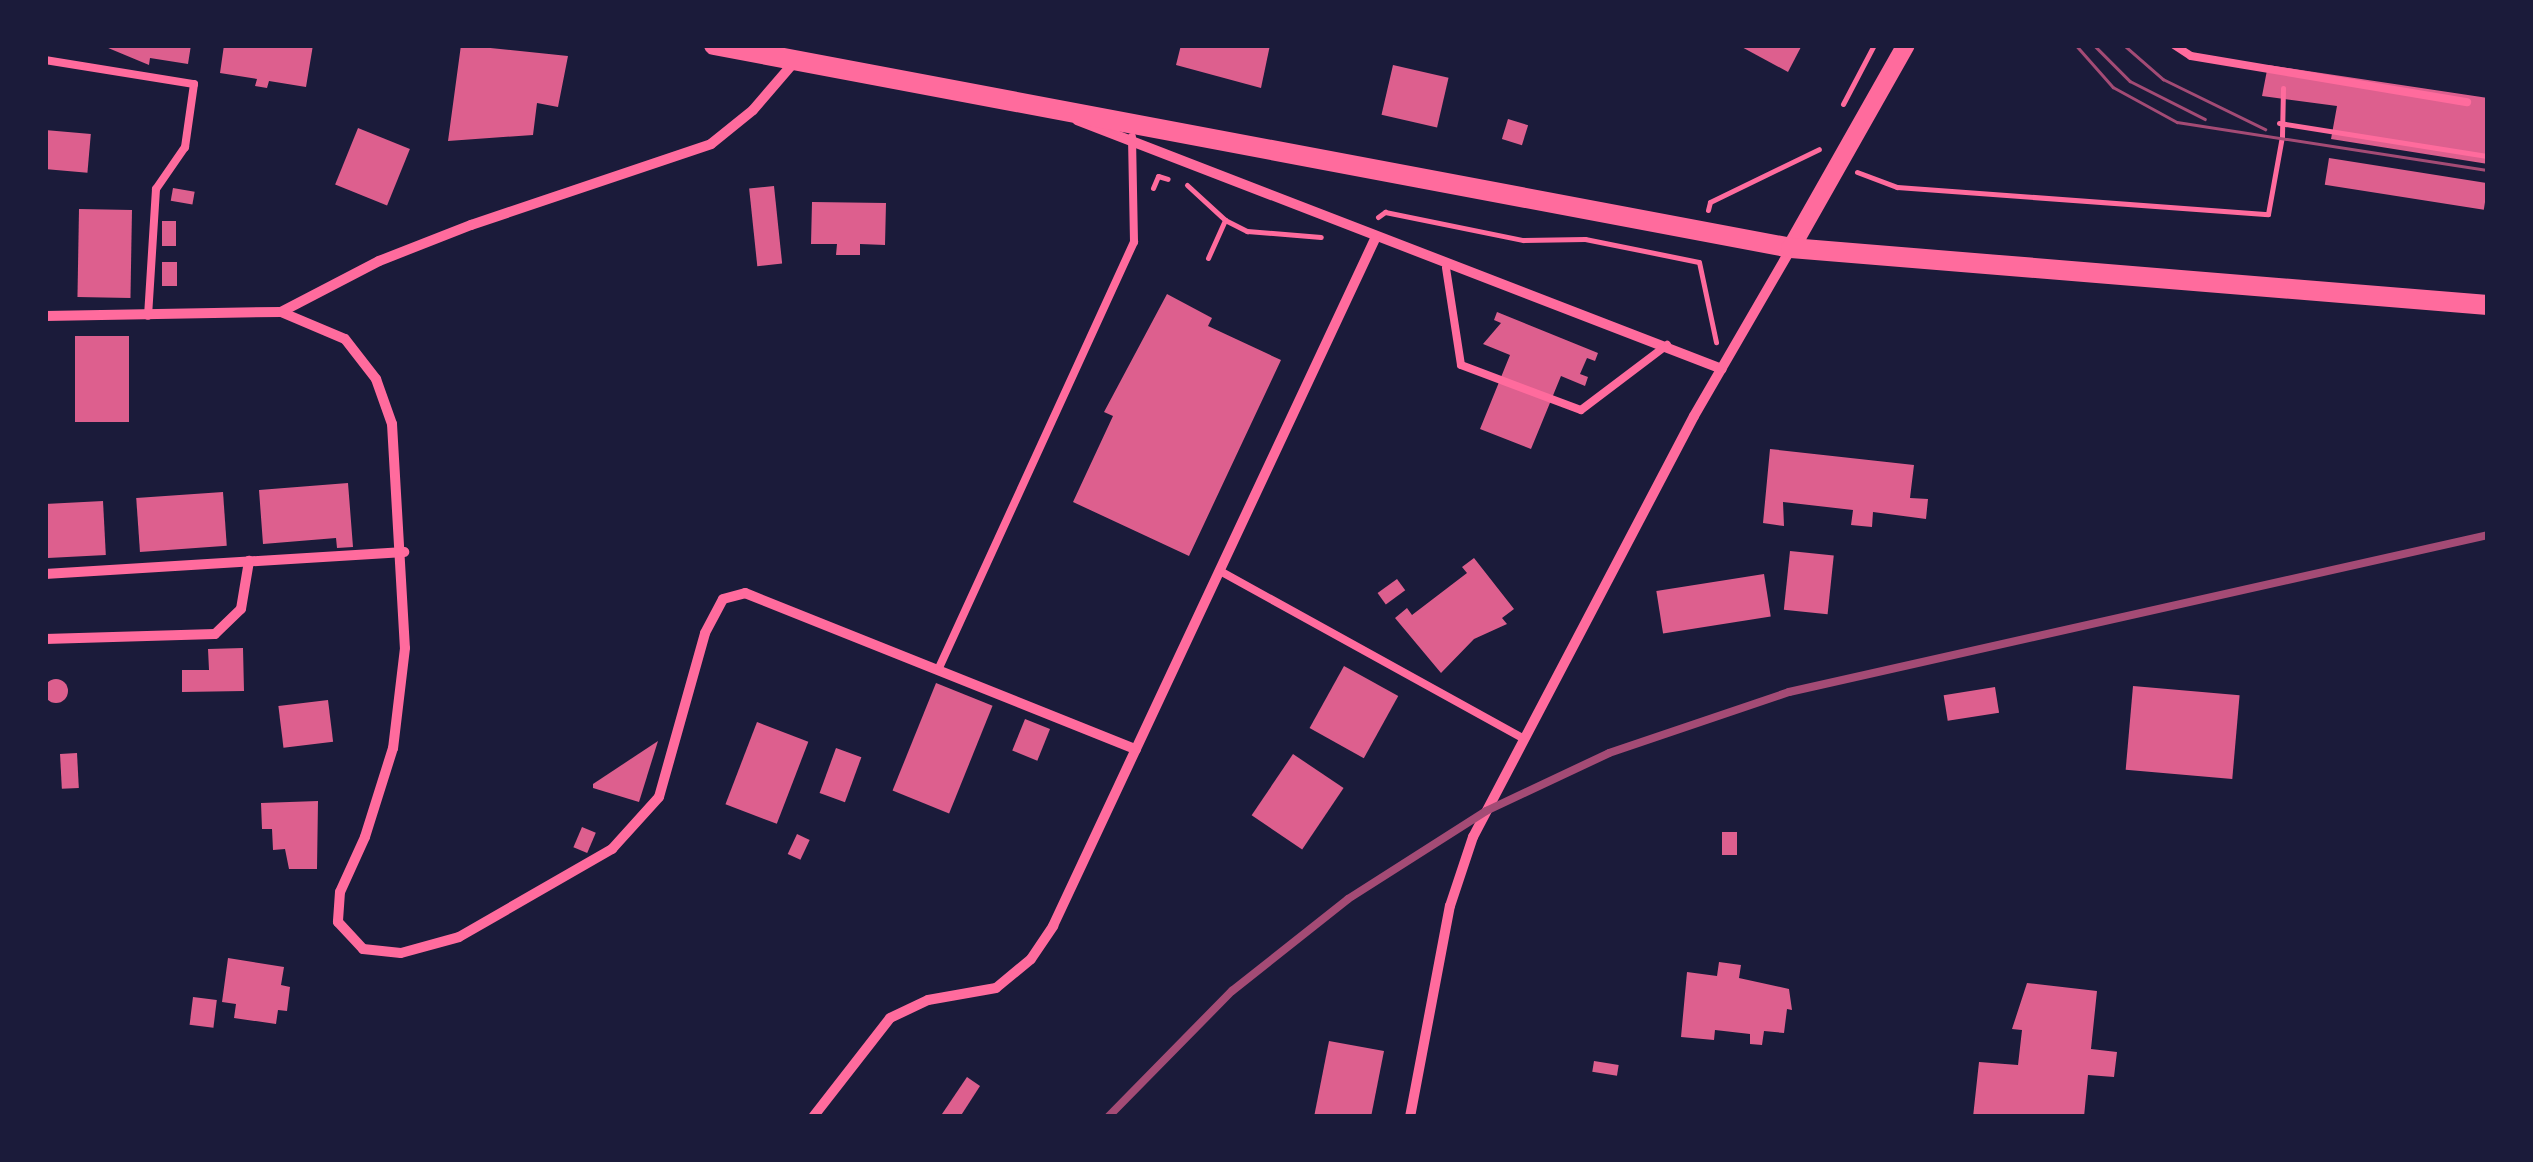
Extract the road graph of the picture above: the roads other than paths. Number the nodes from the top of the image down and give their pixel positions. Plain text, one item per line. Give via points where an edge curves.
1 (714, 45) edge
2 (1906, 45) edge
3 (2174, 45) edge
4 (797, 59) junction
5 (45, 60) edge
6 (2466, 102) dead end
7 (1132, 134) junction
8 (1375, 239) junction
9 (1791, 248) junction
10 (1446, 268) junction
11 (2488, 305) edge
12 (282, 312) junction
13 (45, 316) edge
14 (148, 316) junction
15 (1667, 345) junction
16 (1722, 369) junction
17 (404, 552) junction
18 (250, 562) junction
19 (1220, 571) junction
20 (45, 574) edge
21 (45, 639) edge
22 (938, 670) junction
23 (1522, 738) junction
24 (1136, 750) junction
25 (813, 1117) edge
26 (1410, 1117) edge

1 - 4 main road
2 - 9 street
3 - 6 lane via 2191,56
4 - 7 main road via 1053,110
4 - 12 street via 753,110 710,144 471,225 380,261
5 - 14 lane via 194,84 185,147 156,189
7 - 8 street
7 - 9 main road
7 - 22 lane via 1134,242
8 - 10 street
8 - 19 street
9 - 11 main road
9 - 16 street
10 - 15 street
10 - 15 lane via 1461,365 1581,410
12 - 14 street
12 - 17 street via 345,339 376,379 392,424
13 - 14 street
15 - 16 street
16 - 23 street
17 - 18 street
17 - 22 street via 405,648 393,748 366,837 340,892 338,922 363,949 401,953 459,937 612,849 659,797 705,632 723,599 745,592
18 - 20 street
18 - 21 street via 241,610 215,634
19 - 23 lane
19 - 24 street
22 - 24 street
23 - 26 street via 1473,838 1450,906
24 - 25 street via 1031,960 996,988 928,1000 890,1018

